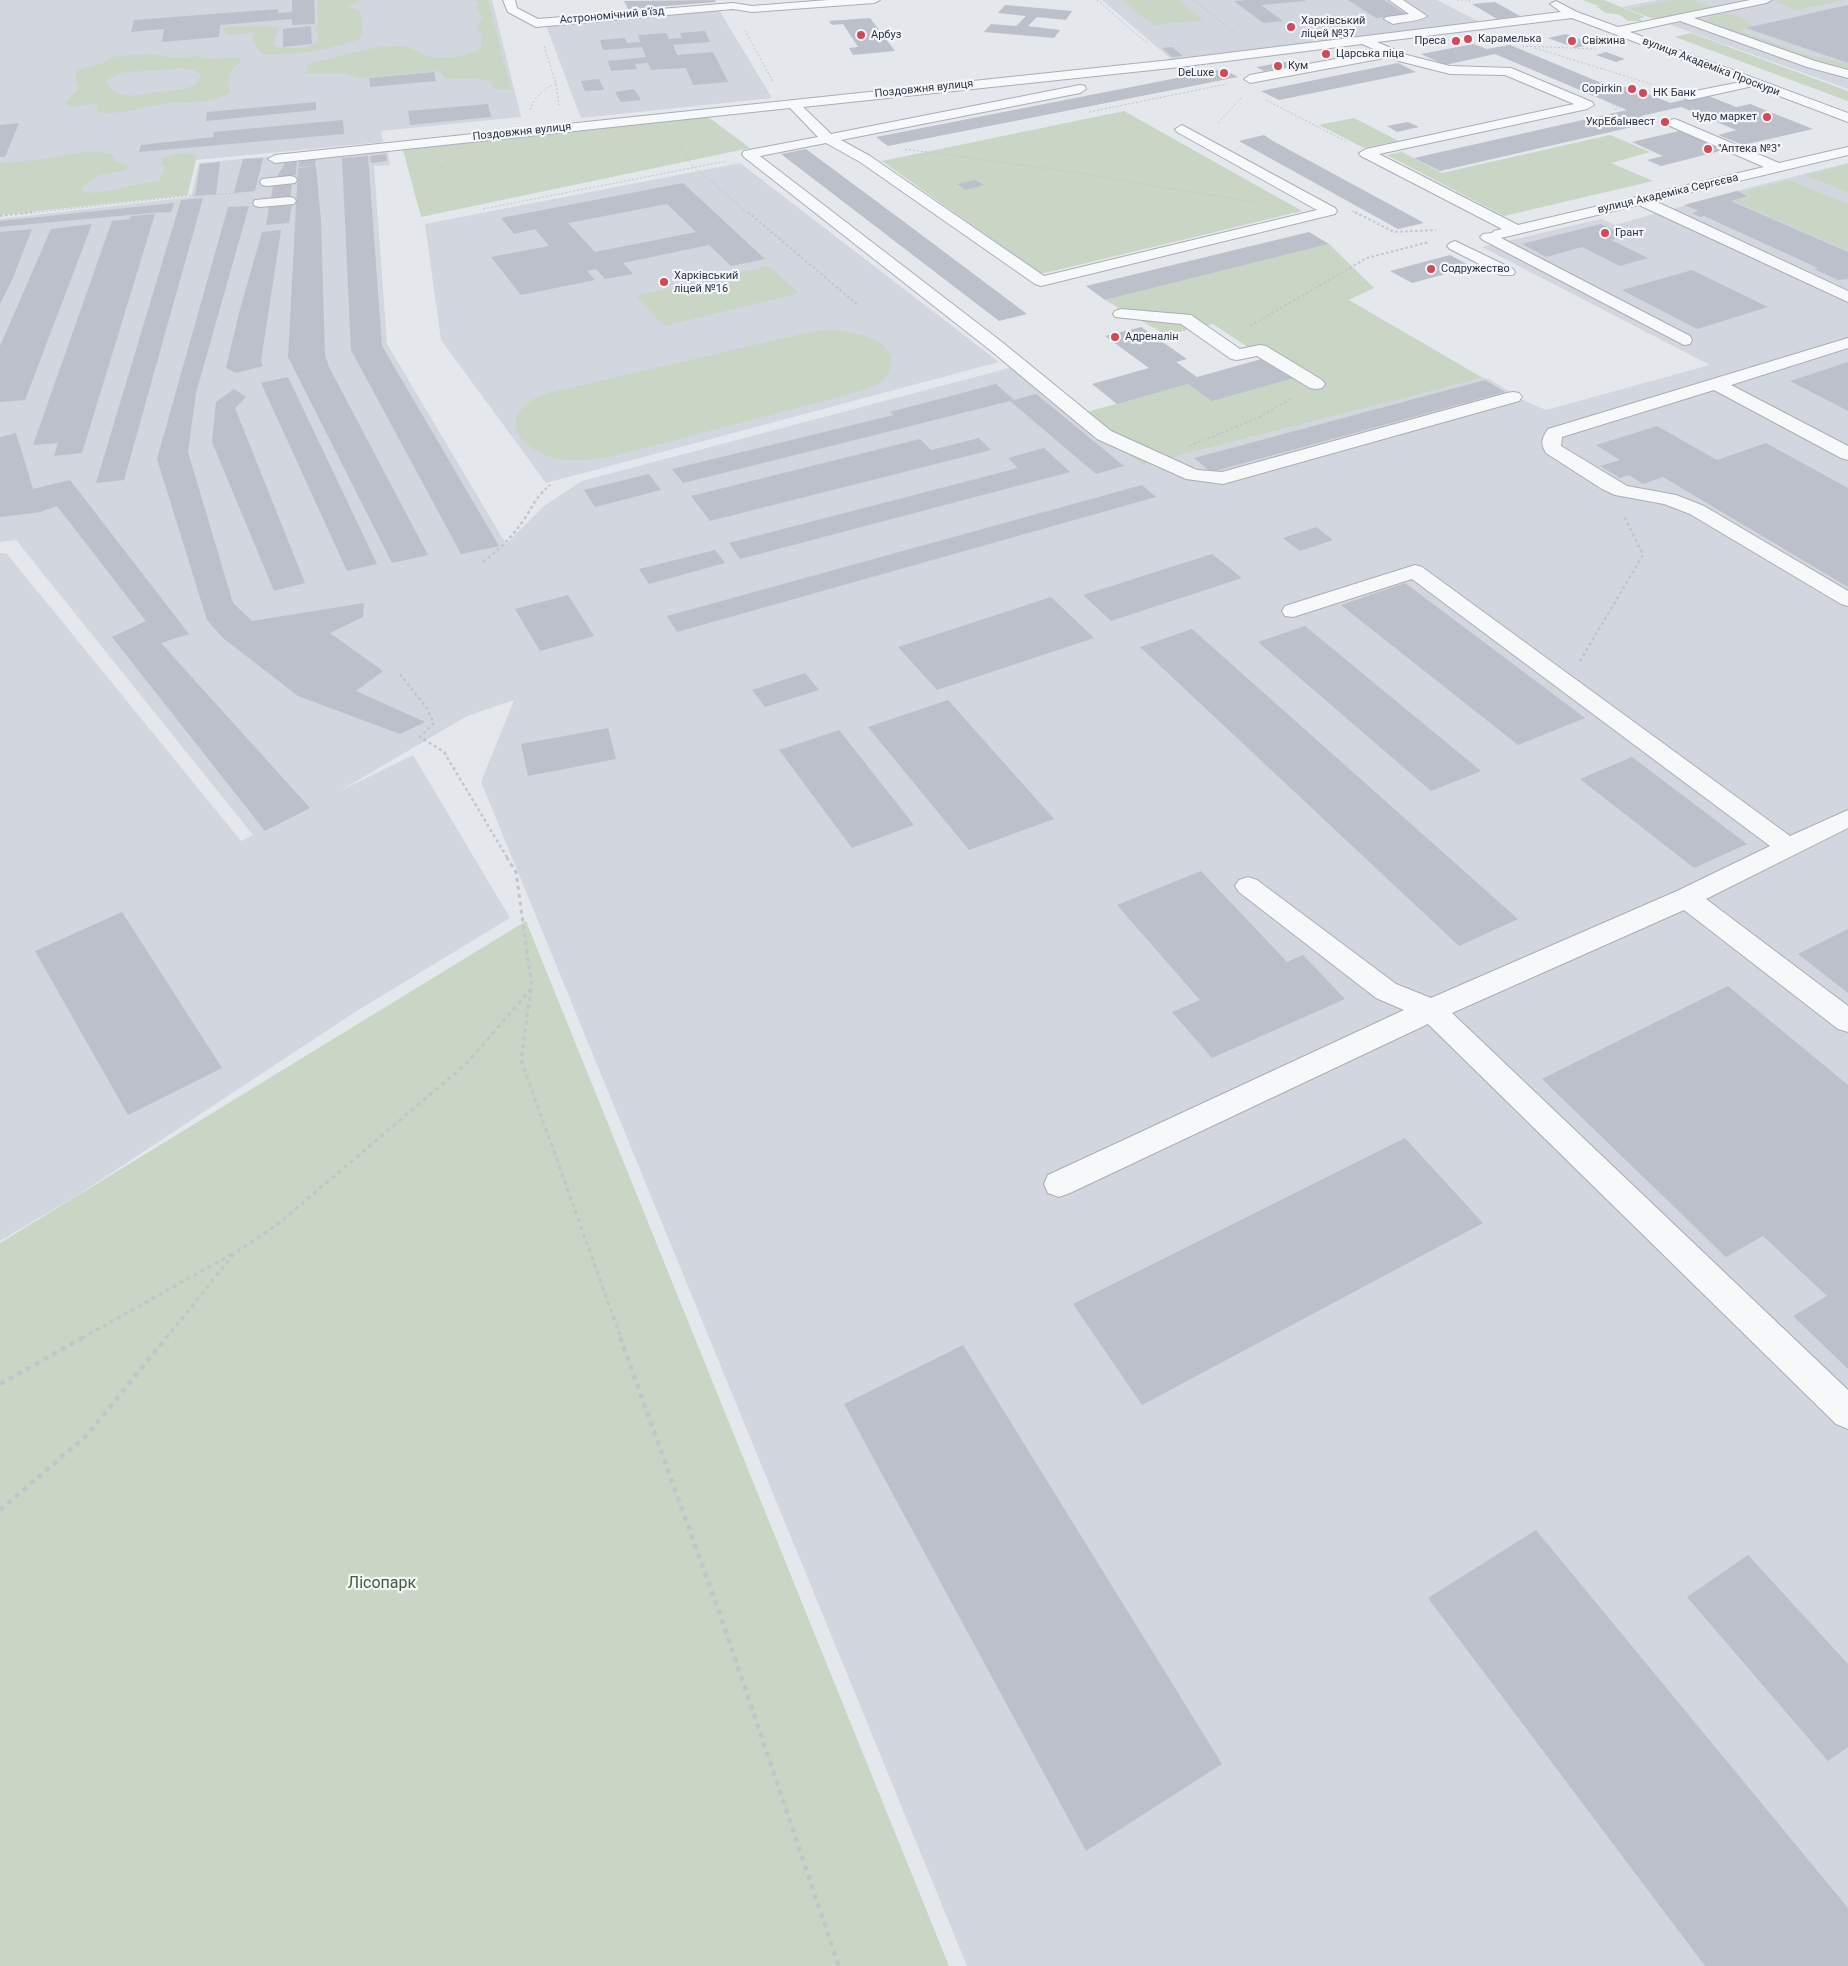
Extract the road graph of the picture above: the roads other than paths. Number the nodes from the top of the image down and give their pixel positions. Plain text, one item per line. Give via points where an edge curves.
1 (510, 0) edge
2 (874, 0) edge
3 (1395, 0) edge
4 (1549, 0) edge
5 (1766, 0) edge
6 (731, 3) edge
7 (1573, 14) junction
8 (1682, 18) junction
9 (1616, 30) junction
10 (1418, 34) junction
11 (1363, 40) junction
12 (1390, 53) junction
13 (1174, 67) junction
14 (1848, 74) edge
15 (1250, 79) road end
16 (1752, 82) junction
17 (1108, 84) dead end
18 (1089, 87) dead end
19 (1690, 96) road end
20 (792, 103) junction
21 (1848, 118) edge
22 (1675, 123) dead end
23 (1182, 130) dead end
24 (828, 139) junction
25 (1848, 151) edge
26 (275, 159) dead end
27 (1778, 168) junction
28 (290, 180) dead end
29 (267, 182) dead end
30 (289, 201) dead end
31 (1642, 201) junction
32 (260, 204) dead end
33 (1516, 230) junction
34 (1456, 246) dead end
35 (1507, 272) dead end
36 (1848, 296) edge
37 (1121, 314) dead end
38 (1684, 340) dead end
39 (1848, 343) edge
40 (1316, 384) road end
41 (1717, 384) junction
42 (1514, 397) dead end
43 (1848, 454) edge
44 (1848, 600) edge
45 (1293, 611) dead end
46 (1848, 818) edge
47 (1788, 847) junction
48 (1248, 886) dead end
49 (1686, 898) junction
50 (1431, 1010) junction
51 (1848, 1021) edge
52 (1059, 1184) dead end
53 (1848, 1413) edge

1 - 6 street, Астрономічний в'їзд via 512,10 536,22
2 - 6 street, Астрономічний в'їзд via 752,9
3 - 10 street via 1421,16 1390,19
4 - 7 street, вулиця Академіка Проскури
5 - 8 street
7 - 9 street, вулиця Академіка Проскури
7 - 10 street, Поздовжня вулиця
8 - 9 street
8 - 14 street
9 - 16 street, вулиця Академіка Проскури
10 - 11 street, Поздовжня вулиця
11 - 12 street
11 - 13 street, Поздовжня вулиця
12 - 15 street
12 - 33 street via 1450,70 1507,71 1587,104 1366,153
13 - 17 street
13 - 20 street, Поздовжня вулиця
16 - 19 street
16 - 21 street, вулиця Академіка Проскури
18 - 24 street
20 - 24 street
20 - 26 street, Поздовжня вулиця
22 - 27 street
23 - 24 street via 1330,211 1041,281 865,159
24 - 42 street via 749,154 996,346 1104,435 1193,475 1223,478
25 - 27 street, вулиця Академіка Сергєєва
27 - 31 street, вулиця Академіка Сергєєва
28 - 29 street
30 - 32 street
31 - 33 street, вулиця Академіка Сергєєва
31 - 36 street
33 - 38 street, вулиця Академіка Сергєєва via 1488,237
34 - 35 street
37 - 40 street via 1185,319 1237,355 1260,350
39 - 41 street
41 - 43 street
41 - 44 street via 1555,433 1550,443 1553,449 1609,485 1638,495 1669,499 1697,510
45 - 47 street via 1414,571
46 - 47 street
47 - 49 street
48 - 50 street via 1386,991
49 - 50 street
49 - 51 street
50 - 52 street
50 - 53 street

